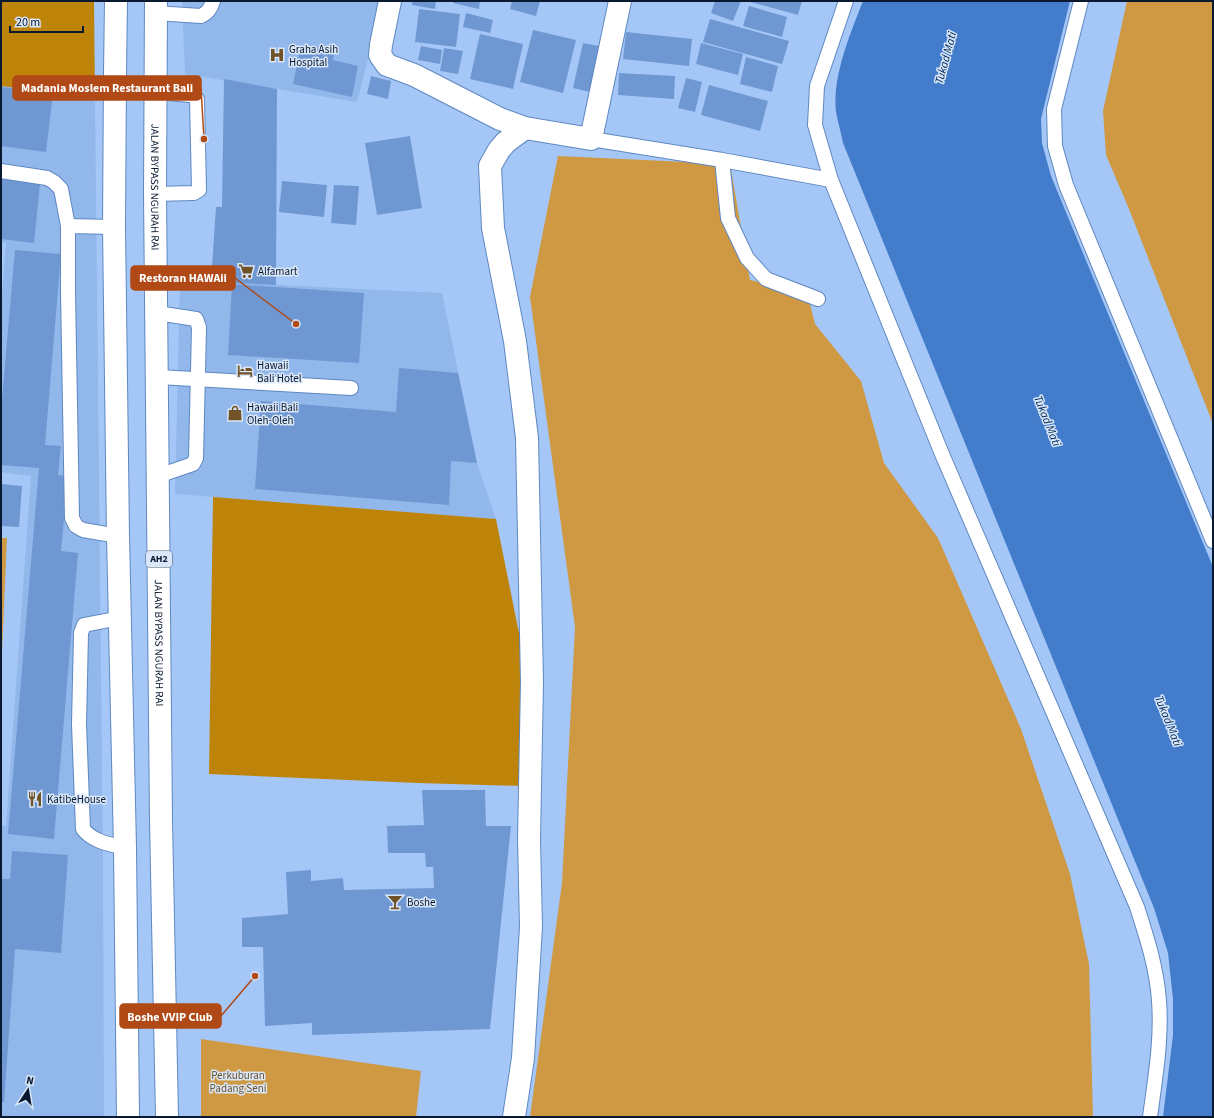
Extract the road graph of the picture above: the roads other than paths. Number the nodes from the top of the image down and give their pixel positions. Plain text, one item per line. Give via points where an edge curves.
1 (116, 1) edge
2 (213, 1) edge
3 (390, 1) edge
4 (620, 1) edge
5 (846, 1) edge
6 (1081, 1) edge
7 (156, 7) edge
8 (157, 92) junction
9 (525, 128) junction
10 (591, 139) junction
11 (722, 160) junction
12 (1, 171) edge
13 (831, 180) junction
14 (155, 194) junction
15 (68, 226) junction
16 (114, 227) junction
17 (818, 299) dead end
18 (157, 313) junction
19 (158, 377) junction
20 (198, 379) junction
21 (351, 388) dead end
22 (158, 476) junction
23 (118, 536) junction
24 (1213, 542) edge
25 (120, 618) junction
26 (125, 848) junction
27 (128, 1117) edge
28 (167, 1117) edge
29 (514, 1117) edge
30 (1150, 1117) edge

1 - 16 main road
2 - 7 lane via 209,11 201,16
3 - 9 main road via 380,45 380,55 387,65 500,119
4 - 10 main road
5 - 13 lane via 817,86 815,125
6 - 24 lane via 1054,108 1055,146 1066,185
7 - 8 main road, JALAN BYPASS NGURAH RAI / AH2
8 - 14 main road, JALAN BYPASS NGURAH RAI / AH2
8 - 14 lane via 190,95 197,99 199,190 194,193
9 - 10 main road
9 - 29 main road via 506,142 490,166 493,228 515,341 528,438 532,682 529,840 532,927 524,1058
10 - 11 lane
11 - 13 lane
11 - 17 lane via 728,218 748,258 766,279
12 - 15 lane via 47,178 54,182 61,189
13 - 30 lane via 942,454 1137,907 1152,956 1159,1001 1159,1044
14 - 18 main road, JALAN BYPASS NGURAH RAI / AH2
15 - 16 lane
15 - 23 lane via 72,518 76,526 83,530
16 - 23 main road
18 - 19 main road, JALAN BYPASS NGURAH RAI / AH2
18 - 20 lane via 196,318 199,328
19 - 20 lane
19 - 22 main road, JALAN BYPASS NGURAH RAI / AH2
20 - 21 lane
20 - 22 lane via 196,458 193,464
22 - 28 main road, JALAN BYPASS NGURAH RAI / AH2 via 161,843
23 - 25 main road
25 - 26 main road
25 - 26 lane via 84,625 81,633 79,724 83,829 88,836
26 - 27 main road

